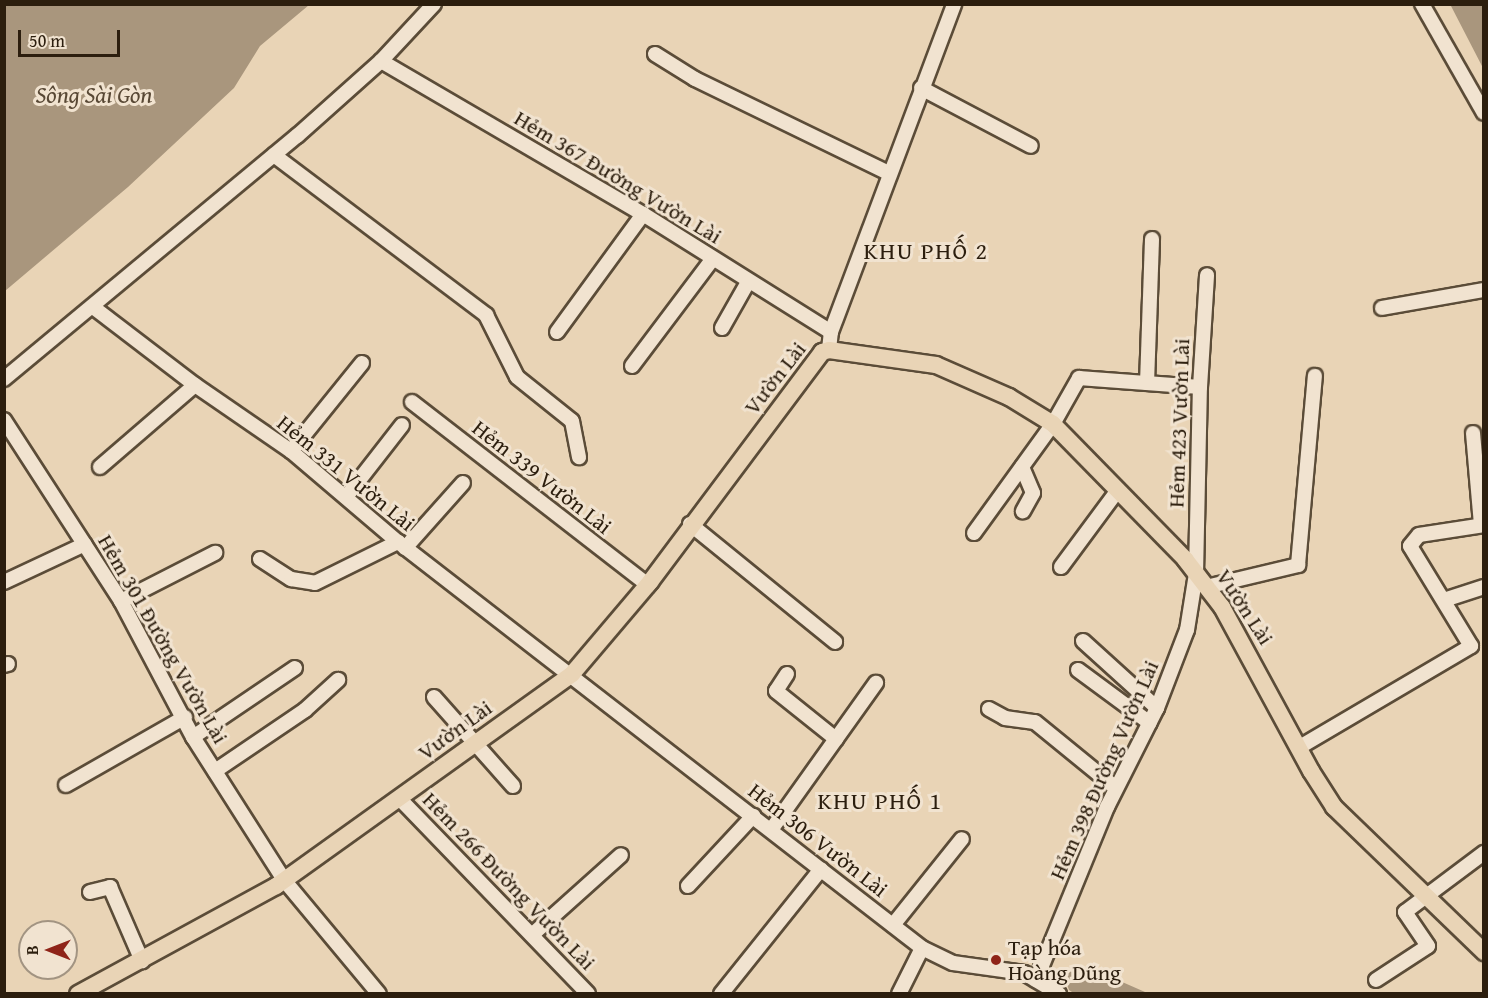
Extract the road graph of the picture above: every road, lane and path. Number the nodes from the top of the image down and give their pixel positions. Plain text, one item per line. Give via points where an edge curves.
1 (434, 4) edge
2 (954, 4) edge
3 (1422, 4) edge
4 (655, 54) dead end
5 (381, 61) junction
6 (926, 90) junction
7 (1484, 113) edge
8 (1031, 146) dead end
9 (274, 155) junction
10 (889, 173) junction
11 (643, 214) junction
12 (1152, 239) dead end
13 (712, 260) junction
14 (1207, 275) dead end
15 (748, 282) junction
16 (1484, 290) edge
17 (93, 307) junction
18 (1382, 308) dead end
19 (722, 328) dead end
20 (557, 332) dead end
21 (831, 332) junction
22 (829, 350) junction
23 (362, 363) dead end
24 (632, 366) dead end
25 (1315, 376) dead end
26 (4, 379) edge
27 (1147, 383) junction
28 (195, 386) junction
29 (1200, 387) junction
30 (412, 402) dead end
31 (4, 420) edge
32 (1053, 424) junction
33 (402, 425) dead end
34 (1473, 433) dead end
35 (291, 451) junction
36 (579, 457) dead end
37 (100, 467) dead end
38 (1022, 467) junction
39 (463, 483) dead end
40 (1118, 490) junction
41 (346, 497) junction
42 (1023, 510) dead end
43 (690, 524) junction
44 (1482, 525) edge
45 (974, 533) dead end
46 (85, 544) junction
47 (401, 545) junction
48 (214, 553) dead end
49 (260, 559) dead end
50 (1061, 567) dead end
51 (1201, 580) junction
52 (4, 582) edge
53 (648, 585) junction
54 (1484, 587) edge
55 (1444, 600) junction
56 (121, 601) junction
57 (1083, 641) dead end
58 (835, 642) dead end
59 (296, 668) dead end
60 (1078, 670) dead end
61 (572, 674) junction
62 (787, 674) dead end
63 (339, 680) dead end
64 (876, 683) dead end
65 (434, 697) dead end
66 (1157, 708) junction
67 (989, 709) dead end
68 (185, 717) junction
69 (1150, 723) junction
70 (193, 737) junction
71 (836, 739) junction
72 (477, 742) junction
73 (1298, 748) junction
74 (215, 771) junction
75 (66, 785) dead end
76 (513, 786) dead end
77 (1116, 789) junction
78 (399, 798) junction
79 (753, 816) junction
80 (771, 830) junction
81 (962, 839) dead end
82 (1484, 852) edge
83 (621, 855) dead end
84 (821, 868) junction
85 (284, 879) junction
86 (688, 886) dead end
87 (90, 892) dead end
88 (1426, 896) junction
89 (893, 925) junction
90 (533, 934) junction
91 (922, 948) junction
92 (1484, 952) edge
93 (142, 961) junction
94 (1036, 980) junction
95 (1376, 980) dead end
96 (78, 993) edge
97 (379, 993) edge
98 (588, 993) edge
99 (721, 993) edge
100 (899, 993) edge
101 (1059, 993) edge

1 - 5 street
2 - 6 street
3 - 7 street
4 - 10 street via 695,79
5 - 9 street
5 - 11 street, Hẻm 367 Đường Vườn Lài
6 - 8 street
6 - 10 street
9 - 17 street
9 - 36 street via 486,315 517,377 576,427 575,453
10 - 21 street
11 - 13 street, Hẻm 367 Đường Vườn Lài
11 - 20 street
12 - 27 street
13 - 15 street, Hẻm 367 Đường Vườn Lài
13 - 24 street
14 - 29 street, Hẻm 423 Vườn Lài
15 - 19 street
15 - 21 street, Hẻm 367 Đường Vườn Lài
16 - 18 street
17 - 26 street
17 - 28 street, Hẻm 331 Vườn Lài
21 - 22 street
22 - 32 main road, Vườn Lài via 936,365 1009,397
22 - 43 main road, Vườn Lài via 822,352
23 - 35 street
25 - 51 street via 1298,565
27 - 29 street
27 - 32 street via 1079,378
28 - 35 street, Hẻm 331 Vườn Lài
28 - 37 street
29 - 51 street, Hẻm 423 Vườn Lài
30 - 53 street, Hẻm 339 Vườn Lài
31 - 46 street, Hẻm 301 Đường Vườn Lài
32 - 38 street
32 - 40 main road, Vườn Lài
33 - 41 street
34 - 44 street
35 - 41 street, Hẻm 331 Vườn Lài
38 - 42 street via 1033,493
38 - 45 street
39 - 47 street
40 - 50 street
40 - 51 main road, Vườn Lài
41 - 47 street, Hẻm 331 Vườn Lài
43 - 53 main road, Vườn Lài
43 - 58 street
44 - 55 street via 1419,535 1410,542 1411,552
46 - 52 street
46 - 56 street, Hẻm 301 Đường Vườn Lài
47 - 49 street via 315,582 291,579
47 - 61 street, Hẻm 331 Vườn Lài
48 - 56 street
51 - 66 street, Hẻm 398 Đường Vườn Lài via 1187,630
51 - 73 main road, Vườn Lài via 1236,627
53 - 61 main road, Vườn Lài
54 - 55 street
55 - 73 street via 1471,646
56 - 68 street, Hẻm 301 Đường Vườn Lài
57 - 66 street
59 - 70 street
60 - 69 street
61 - 72 main road, Vườn Lài
61 - 79 street, Hẻm 306 Vườn Lài
62 - 71 street via 776,691
63 - 74 street via 304,710
64 - 71 street
65 - 72 street
66 - 69 street, Hẻm 398 Đường Vườn Lài
67 - 77 street via 1005,718 1035,722
68 - 70 street, Hẻm 301 Đường Vườn Lài
68 - 75 street
69 - 77 street, Hẻm 398 Đường Vườn Lài
70 - 74 street, Hẻm 301 Đường Vườn Lài
71 - 80 street
72 - 76 street
72 - 78 main road, Vườn Lài
73 - 88 main road, Vườn Lài via 1334,807
74 - 85 street, Hẻm 301 Đường Vườn Lài
77 - 94 street, Hẻm 398 Đường Vườn Lài
78 - 85 main road, Vườn Lài
78 - 90 street, Hẻm 266 Đường Vườn Lài
79 - 80 street, Hẻm 306 Vườn Lài
79 - 86 street
80 - 84 street, Hẻm 306 Vườn Lài
81 - 89 street
82 - 88 street
83 - 90 street
84 - 89 street, Hẻm 306 Vườn Lài
84 - 99 street
85 - 93 main road, Vườn Lài
85 - 97 street, Hẻm 301 Đường Vườn Lài
87 - 93 street via 110,887
88 - 92 main road, Vườn Lài
88 - 95 street via 1405,912 1428,946
89 - 91 street, Hẻm 306 Vườn Lài
90 - 98 street, Hẻm 266 Đường Vườn Lài
91 - 94 street, Hẻm 306 Vườn Lài via 953,963 1024,973
91 - 100 street
93 - 96 main road, Vườn Lài
94 - 101 street, Hẻm 306 Vườn Lài

